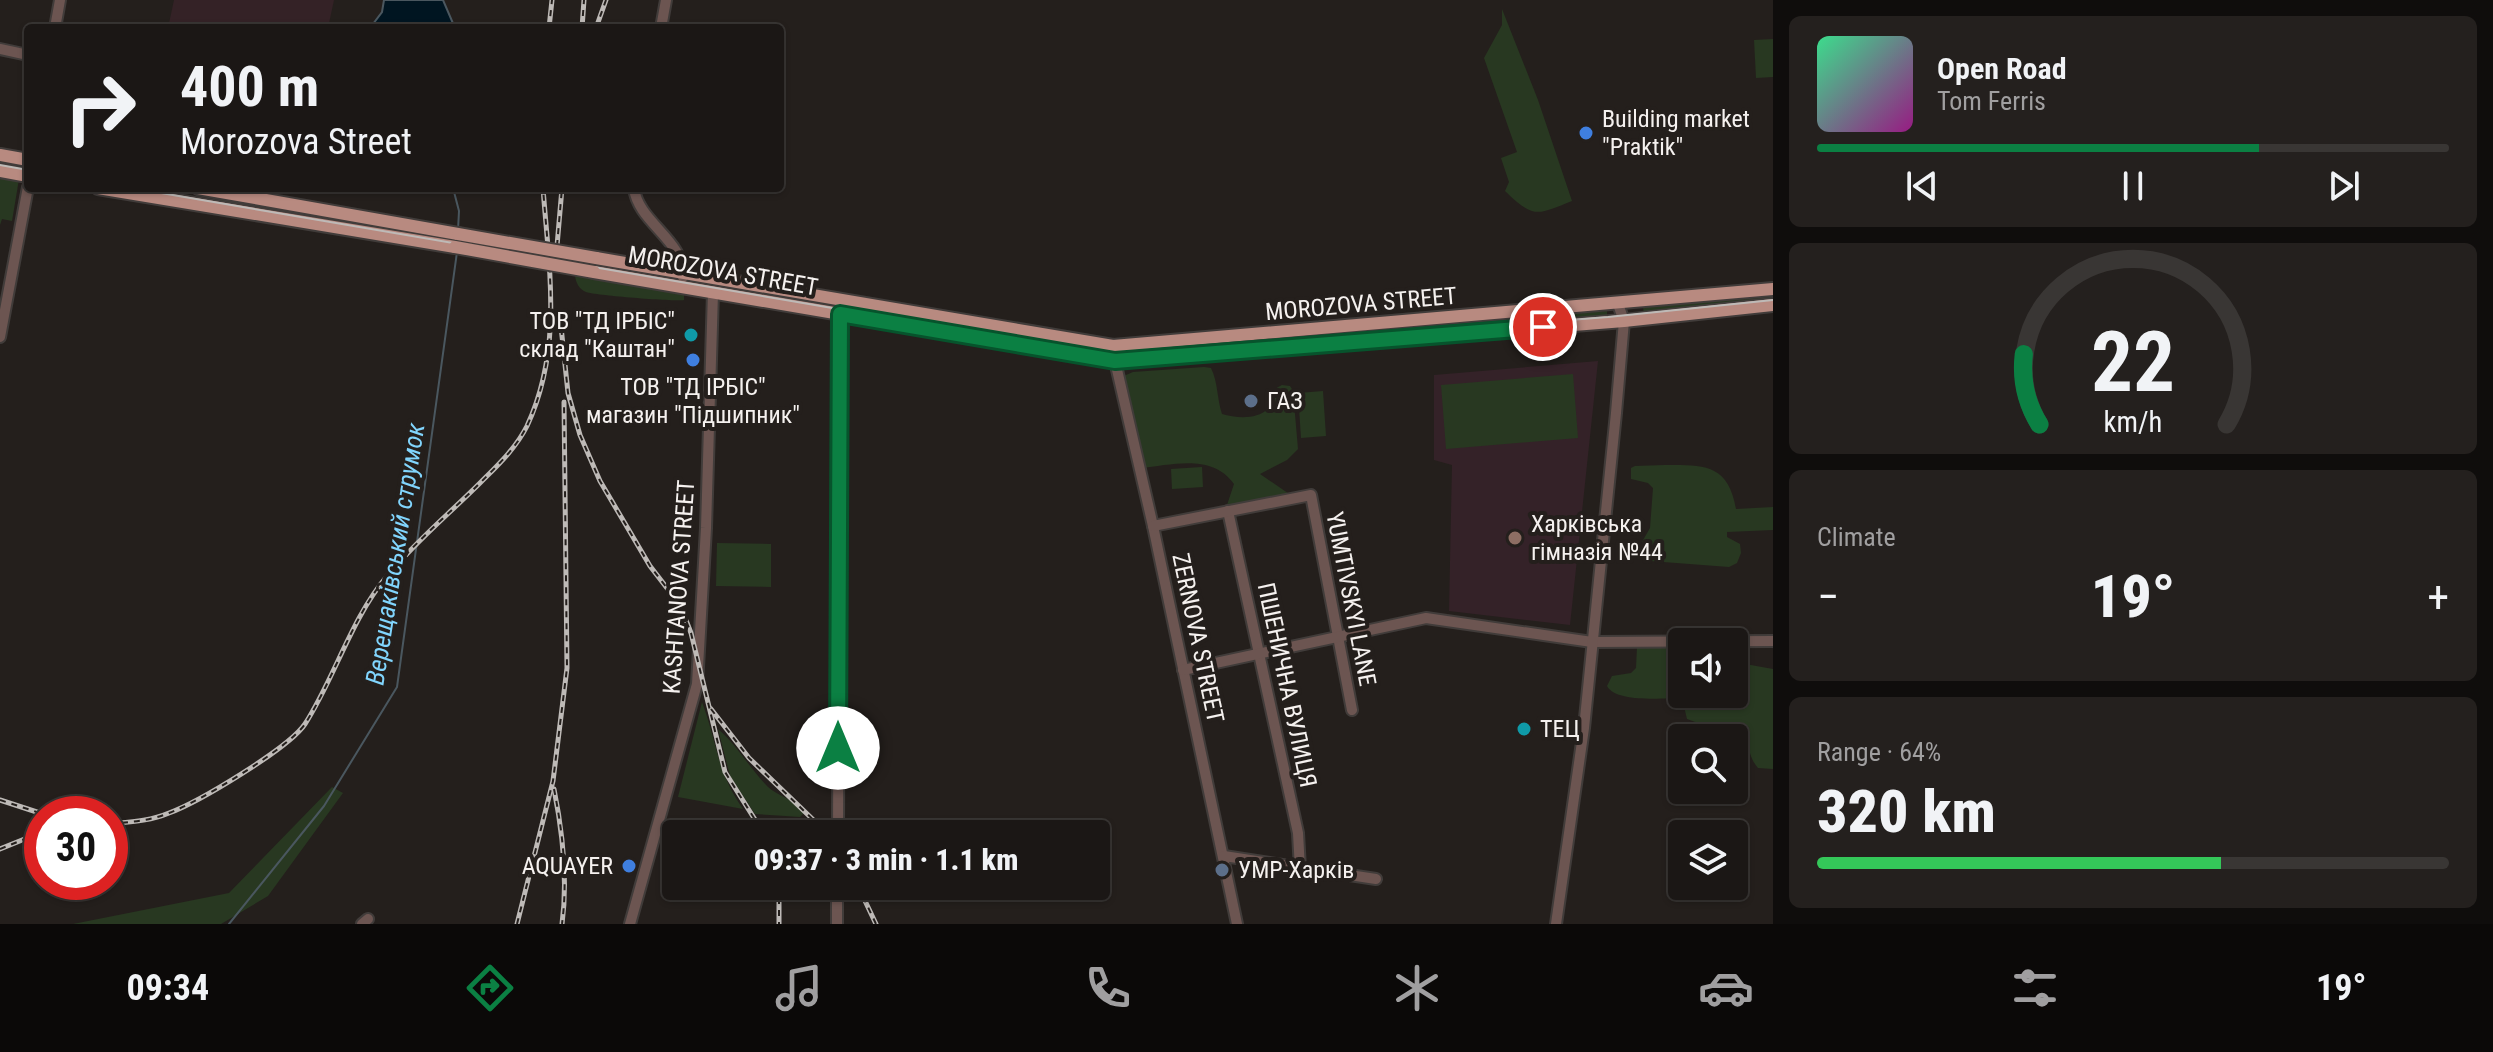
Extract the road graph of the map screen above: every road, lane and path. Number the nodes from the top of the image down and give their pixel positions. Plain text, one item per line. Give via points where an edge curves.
1 (60, 0) edge
2 (666, 0) edge
3 (56, 24) edge
4 (662, 24) edge
5 (0, 49) edge
6 (24, 54) edge
7 (0, 155) edge
8 (24, 159) edge
9 (0, 171) edge
10 (24, 175) edge
11 (27, 192) edge
12 (125, 192) edge
13 (217, 192) edge
14 (635, 192) edge
15 (456, 241) junction
16 (684, 271) junction
17 (682, 287) junction
18 (1773, 289) edge
19 (713, 292) junction
20 (1618, 304) junction
21 (1773, 305) edge
22 (906, 309) junction
23 (840, 314) junction
24 (1624, 321) junction
25 (904, 325) junction
26 (0, 337) edge
27 (1090, 343) junction
28 (1087, 358) junction
29 (1115, 361) junction
30 (1228, 511) junction
31 (1153, 526) junction
32 (1339, 637) junction
33 (1773, 641) edge
34 (1592, 642) junction
35 (1259, 654) junction
36 (1183, 670) junction
37 (1352, 710) dead end
38 (838, 820) edge
39 (1224, 856) junction
40 (1300, 869) junction
41 (1376, 879) dead end
42 (837, 900) edge
43 (630, 924) edge
44 (837, 924) edge
45 (1237, 924) edge
46 (1556, 924) edge

1 - 3 street
2 - 4 street
5 - 6 street
7 - 8 main road
9 - 10 main road
11 - 26 street
12 - 15 main road, MOROZOVA STREET
13 - 15 main road, MOROZOVA STREET
14 - 16 street via 640,209 671,243
15 - 16 main road, MOROZOVA STREET, bridge
15 - 17 main road, MOROZOVA STREET, bridge
16 - 17 street
16 - 22 main road, MOROZOVA STREET
17 - 19 main road, MOROZOVA STREET
18 - 20 main road, MOROZOVA STREET
19 - 23 main road, MOROZOVA STREET
19 - 43 street, KASHTANOVA STREET via 697,684
20 - 24 street
20 - 27 main road, MOROZOVA STREET via 1149,344
21 - 24 main road, MOROZOVA STREET
22 - 25 main road
22 - 27 main road, MOROZOVA STREET
23 - 25 main road, MOROZOVA STREET
23 - 38 street
24 - 29 main road, MOROZOVA STREET
24 - 34 street
25 - 28 main road, MOROZOVA STREET
27 - 28 main road
28 - 29 main road, MOROZOVA STREET
29 - 31 street, ZERNOVA STREET
30 - 31 street
30 - 32 street, YUMTIVSKYI LANE via 1311,495
30 - 35 street, ПШЕНИЧНА ВУЛИЦЯ
31 - 36 street, ZERNOVA STREET
32 - 34 street via 1426,618
32 - 35 street
32 - 37 street, YUMTIVSKYI LANE
33 - 34 street
34 - 46 street
35 - 36 street
35 - 40 street, ПШЕНИЧНА ВУЛИЦЯ via 1298,833
36 - 39 street, ZERNOVA STREET
39 - 40 street
39 - 45 street, ZERNOVA STREET
40 - 41 street
42 - 44 street

